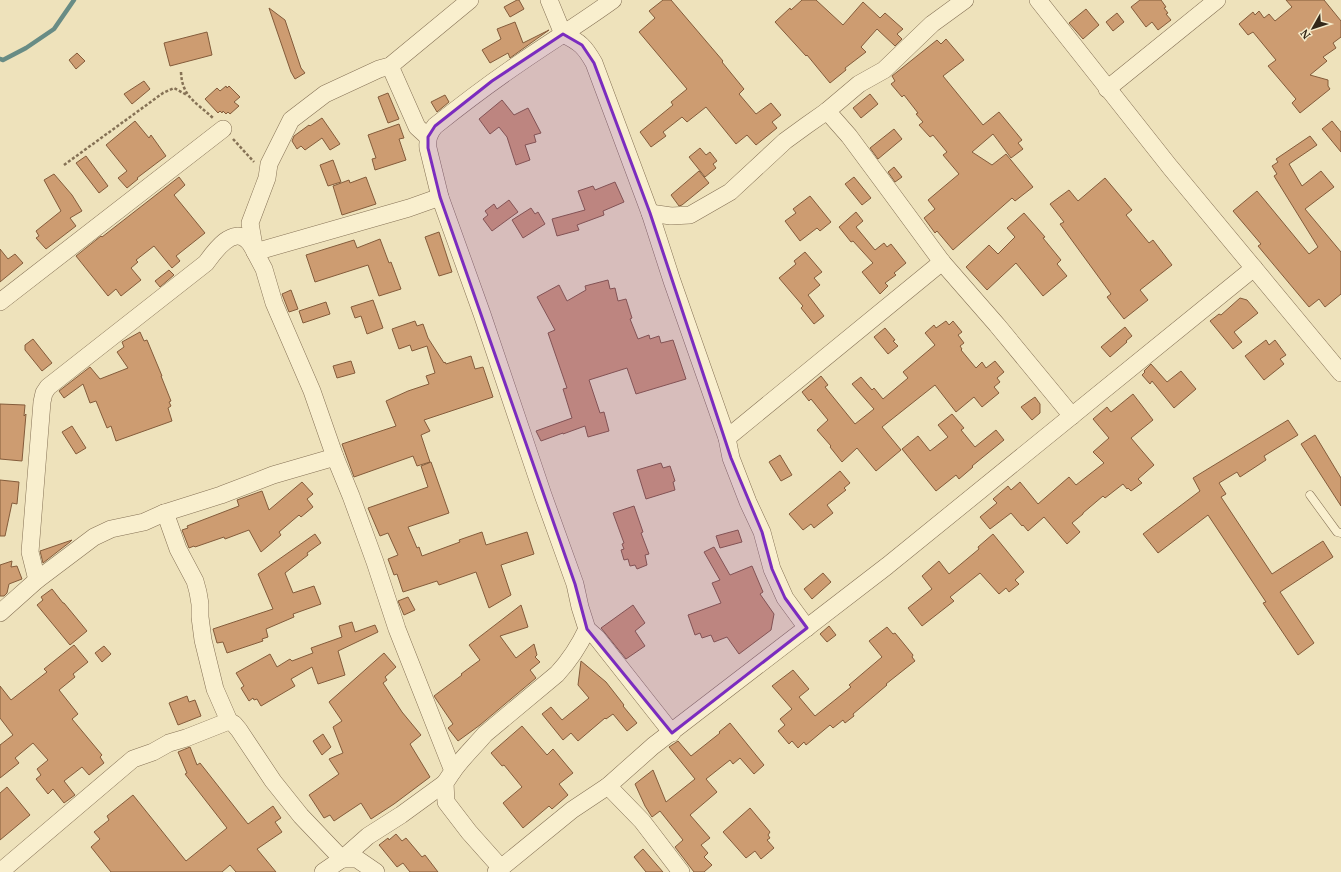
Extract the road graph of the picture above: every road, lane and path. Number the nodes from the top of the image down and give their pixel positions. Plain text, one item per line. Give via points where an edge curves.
1 (470, 0) edge
2 (549, 0) edge
3 (613, 0) edge
4 (965, 0) edge
5 (1038, 0) edge
6 (1217, 0) edge
7 (563, 34) junction
8 (390, 66) junction
9 (1107, 89) junction
10 (187, 95) dead end
11 (827, 111) junction
12 (223, 129) dead end
13 (428, 137) junction
14 (64, 164) dead end
15 (440, 197) junction
16 (650, 213) junction
17 (256, 252) junction
18 (942, 262) junction
19 (1254, 268) junction
20 (0, 302) edge
21 (1341, 373) edge
22 (1072, 416) junction
23 (726, 438) junction
24 (335, 457) junction
25 (1310, 495) dead end
26 (164, 513) junction
27 (1341, 534) edge
28 (38, 580) junction
29 (0, 613) edge
30 (807, 628) junction
31 (587, 629) junction
32 (229, 721) junction
33 (672, 733) junction
34 (449, 777) junction
35 (608, 786) junction
36 (342, 859) junction
37 (499, 870) edge
38 (0, 872) edge
39 (323, 872) edge
40 (376, 872) edge
41 (681, 872) edge

1 - 8 street
2 - 7 street
3 - 7 street
4 - 11 street via 932,24 884,70 859,84
5 - 9 street
6 - 9 street
7 - 13 street via 474,95 435,126
7 - 16 street via 582,44 594,63
8 - 13 street via 417,126
8 - 17 street via 325,94 291,120 269,164 267,178 250,223
9 - 19 street
10 - 14 path via 174,88 163,93
11 - 16 street via 785,141 730,192 710,204 690,215
11 - 18 street via 849,136
12 - 20 street
13 - 15 street via 428,148
15 - 17 street
15 - 31 street via 575,584
16 - 23 street
17 - 24 street via 274,303 312,391
17 - 28 street via 248,240 236,236 230,238 218,247 206,263 48,387 44,393 30,552
18 - 22 street
18 - 23 street
19 - 21 street
19 - 22 street
22 - 30 street
23 - 30 street via 731,458 762,532 772,569 785,598
24 - 26 street
24 - 34 street via 376,562
25 - 27 lane
26 - 28 street via 144,522 111,529 94,537
26 - 32 street via 198,592 206,653 215,689
28 - 29 street
30 - 33 street
31 - 33 street
31 - 34 street via 566,665 485,734
32 - 36 street via 239,730 273,781 301,816
32 - 38 street via 169,743 133,760
33 - 35 street
34 - 36 street via 401,815 368,836
34 - 37 street via 446,802
35 - 37 street via 572,810
35 - 41 street via 642,821
36 - 39 street
36 - 40 street via 357,859

